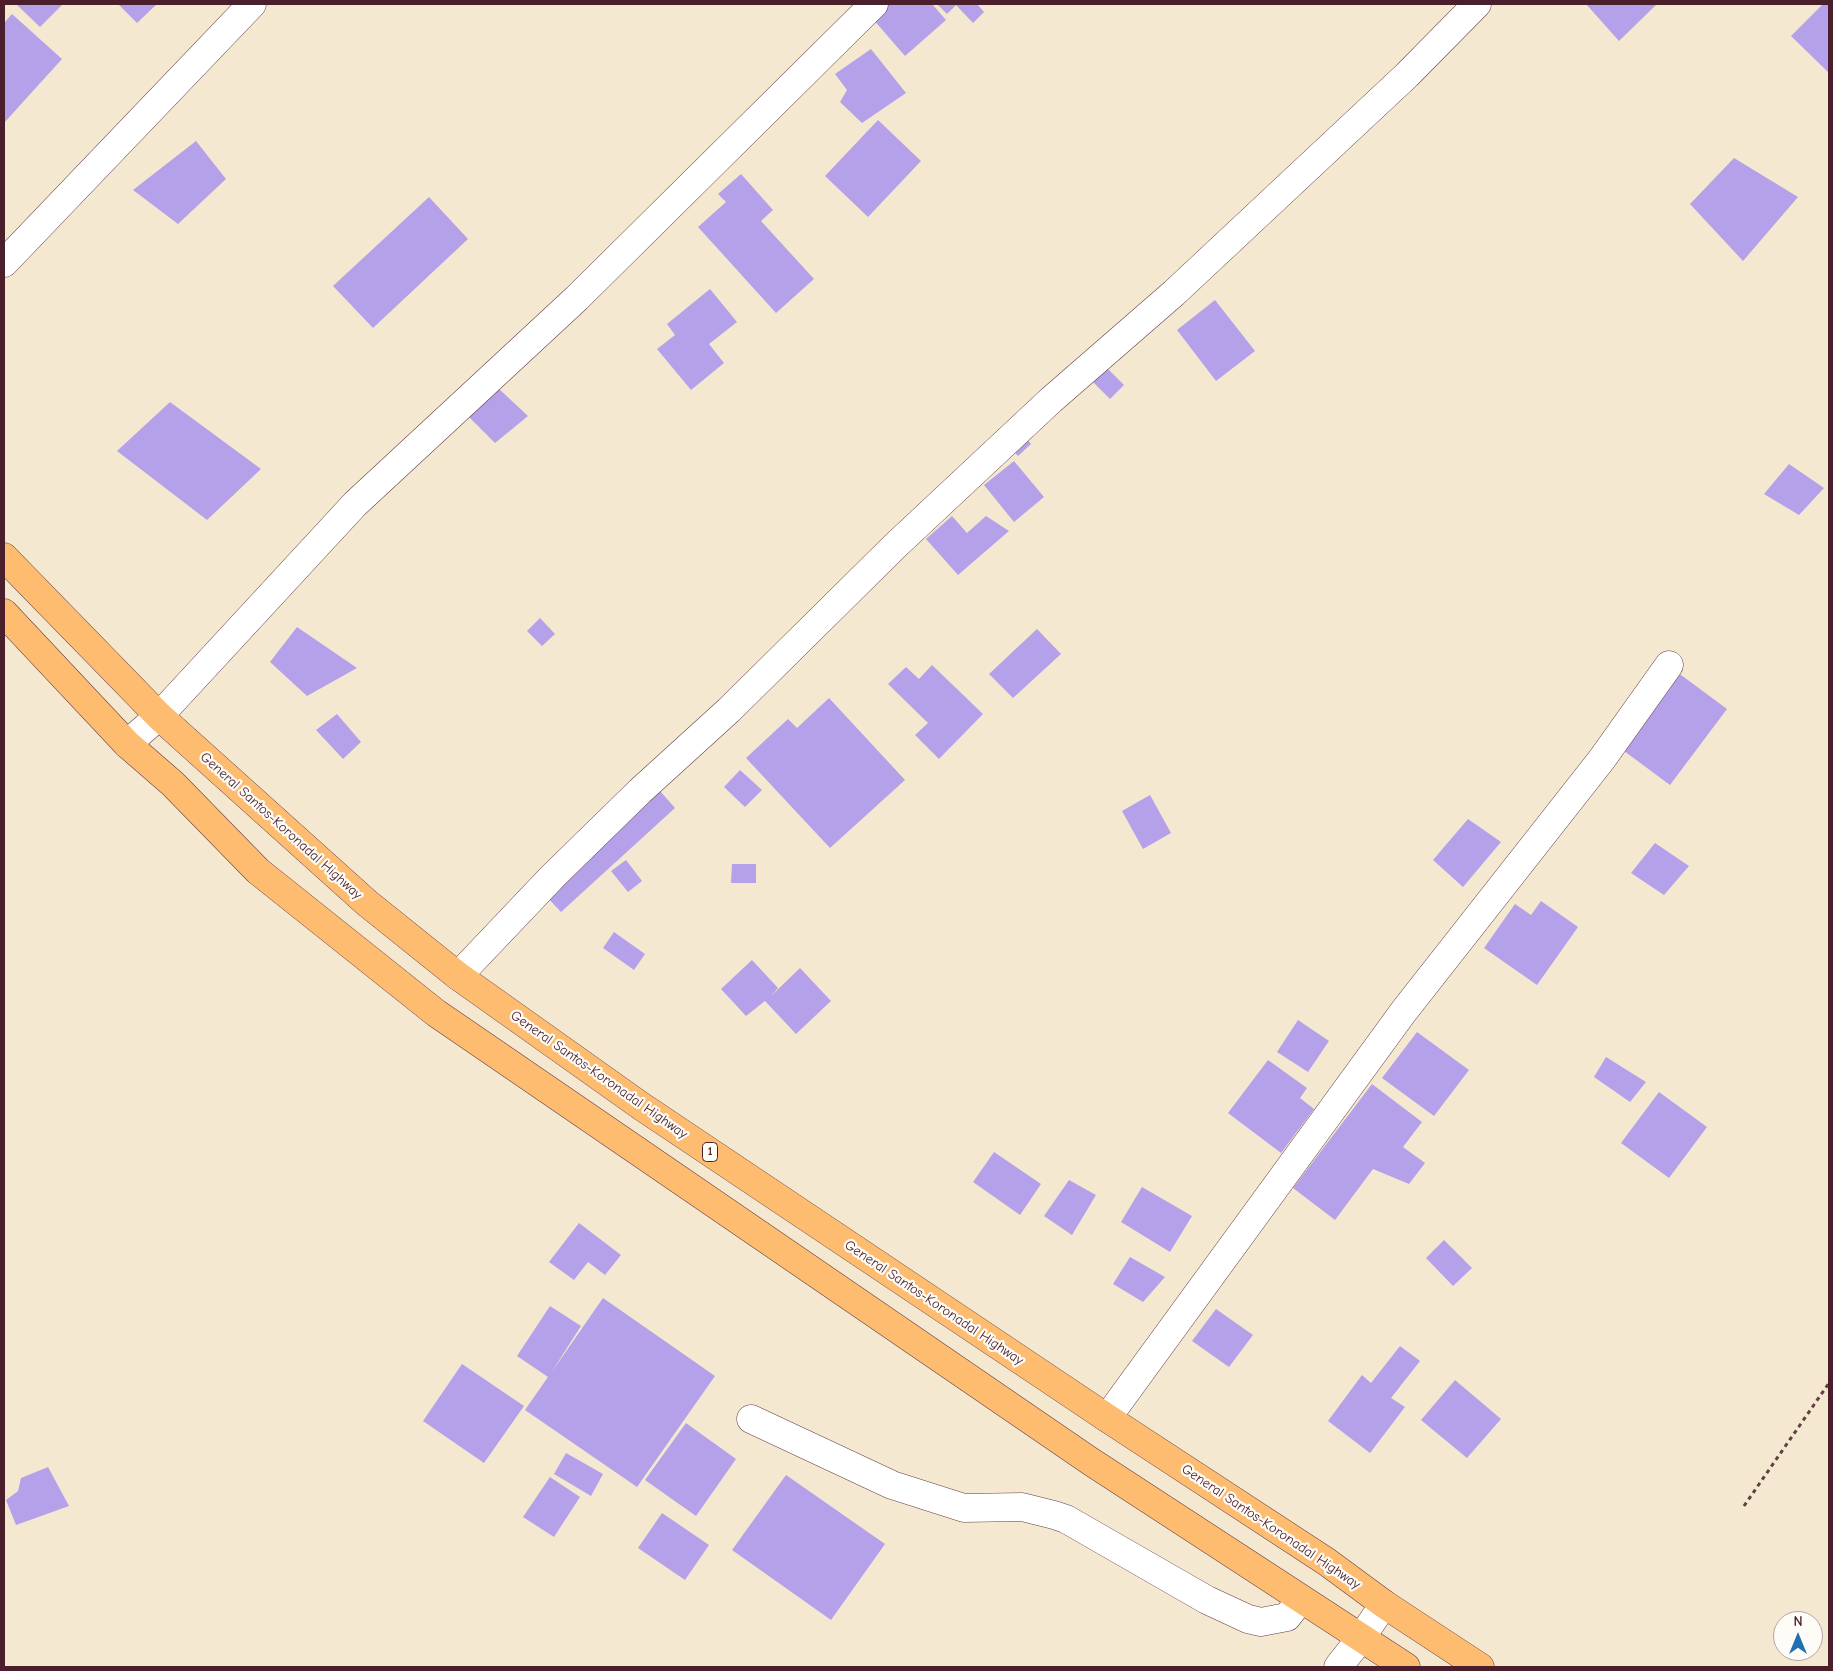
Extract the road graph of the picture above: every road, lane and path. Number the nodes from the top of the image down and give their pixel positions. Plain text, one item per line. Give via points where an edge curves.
1 (252, 4) edge
2 (874, 4) edge
3 (1477, 4) edge
4 (4, 262) edge
5 (4, 557) edge
6 (4, 613) edge
7 (1669, 666) dead end
8 (159, 716) junction
9 (127, 744) junction
10 (458, 976) junction
11 (641, 1106) junction
12 (618, 1137) junction
13 (1829, 1383) edge
14 (1106, 1418) junction
15 (751, 1420) dead end
16 (1744, 1506) dead end
17 (1301, 1599) junction
18 (1384, 1604) junction
19 (1361, 1638) junction
20 (1338, 1667) edge
21 (1406, 1667) edge
22 (1480, 1667) edge

1 - 4 street
2 - 8 street via 577,298 355,504
3 - 10 street via 1407,75 1230,241 1051,400 896,545 729,710 553,876
5 - 8 highway, General Santos-Koronadal Highway / 1
6 - 9 highway
7 - 14 street via 1602,760 1404,1011
8 - 9 street
8 - 10 highway, General Santos-Koronadal Highway / 1 via 366,903
9 - 12 highway via 173,784 258,871 436,1012
10 - 11 highway, General Santos-Koronadal Highway / 1
11 - 12 highway
11 - 14 highway, General Santos-Koronadal Highway / 1
12 - 17 highway via 1090,1461
13 - 16 path
14 - 18 highway, General Santos-Koronadal Highway / 1 via 1327,1562
15 - 17 street via 892,1485 964,1508 1022,1507 1066,1519 1207,1600 1248,1619 1261,1622 1288,1617
17 - 19 highway
18 - 19 street
18 - 22 highway, General Santos-Koronadal Highway / 1
19 - 20 street
19 - 21 highway

